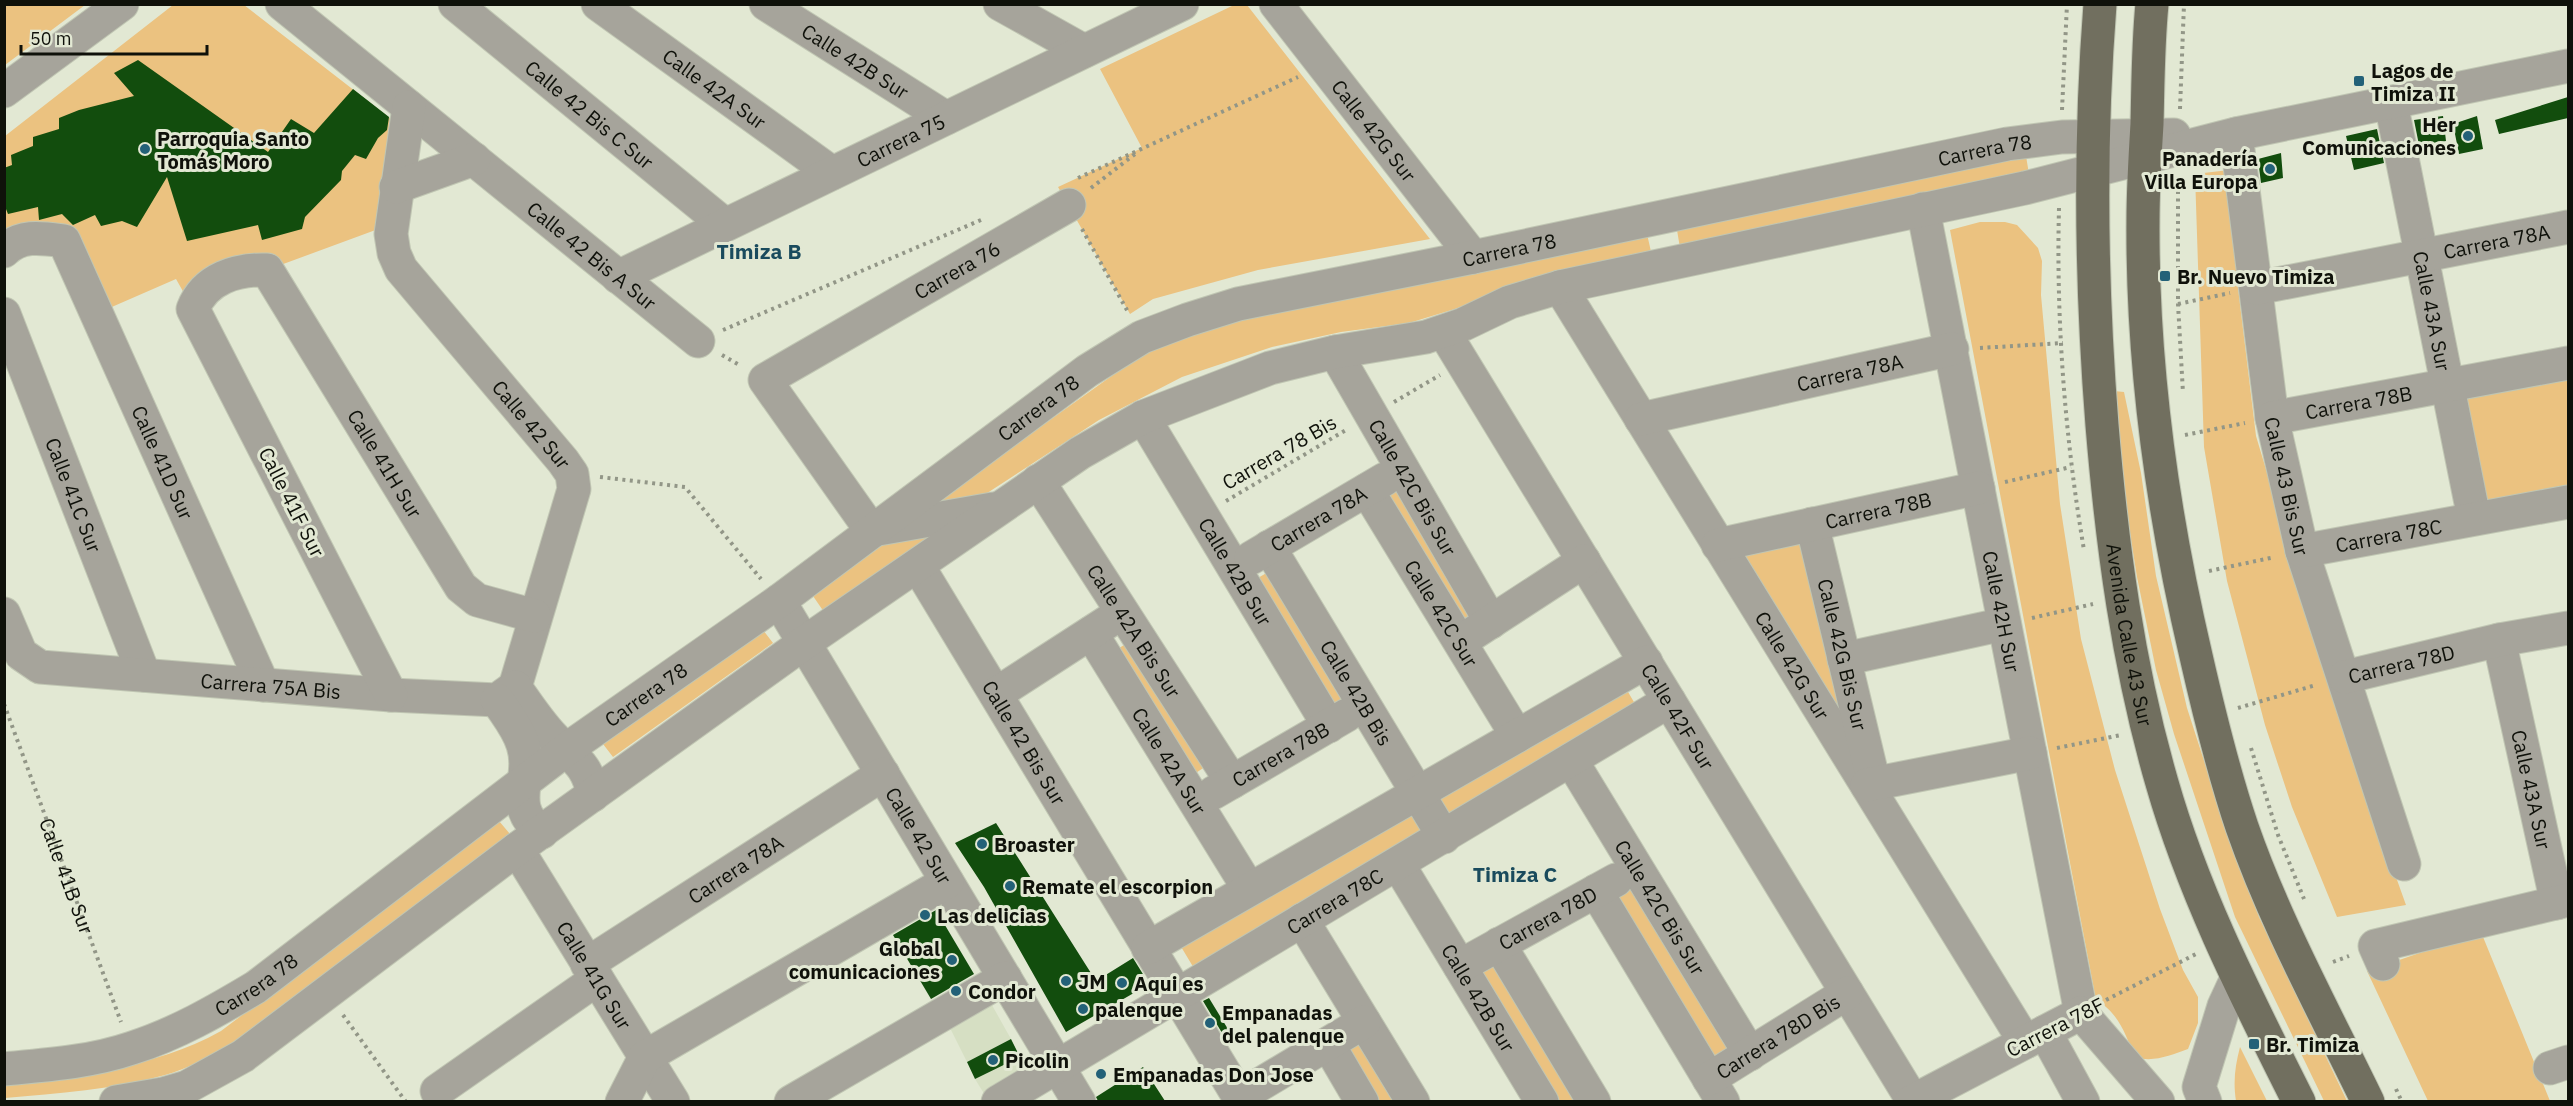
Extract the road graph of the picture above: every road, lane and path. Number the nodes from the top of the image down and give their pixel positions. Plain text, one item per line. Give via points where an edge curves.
1 (122, 4) edge
2 (282, 4) edge
3 (455, 4) edge
4 (598, 4) edge
5 (766, 4) edge
6 (1000, 4) edge
7 (1182, 4) edge
8 (1276, 4) edge
9 (2067, 4) edge
10 (2100, 4) edge
11 (2152, 4) edge
12 (2184, 4) edge
13 (2182, 40) dead end
14 (1084, 51) junction
15 (2568, 66) edge
16 (4, 91) edge
17 (2391, 103) junction
18 (409, 107) junction
19 (2062, 107) dead end
20 (946, 118) junction
21 (2236, 134) junction
22 (2093, 136) junction
23 (2146, 147) junction
24 (1142, 148) dead end
25 (474, 159) junction
26 (2092, 171) junction
27 (832, 172) junction
28 (396, 187) junction
29 (1069, 205) junction
30 (1923, 209) junction
31 (2177, 216) dead end
32 (1658, 218) junction
33 (724, 224) junction
34 (2568, 227) edge
35 (4, 251) edge
36 (2422, 256) junction
37 (1473, 257) junction
38 (1668, 264) junction
39 (618, 277) junction
40 (1560, 287) junction
41 (2257, 288) junction
42 (2178, 304) junction
43 (192, 309) joint
44 (4, 314) edge
45 (1444, 332) junction
46 (1142, 337) junction
47 (698, 341) joint
48 (2062, 343) dead end
49 (1952, 349) junction
50 (1335, 352) junction
51 (1462, 362) junction
52 (2568, 363) edge
53 (765, 380) junction
54 (2447, 384) junction
55 (2183, 399) dead end
56 (1371, 416) junction
57 (1143, 417) junction
58 (2272, 418) junction
59 (1641, 419) junction
60 (2184, 423) dead end
61 (2185, 435) junction
62 (2187, 447) dead end
63 (2071, 467) dead end
64 (1402, 469) junction
65 (572, 474) junction
66 (1038, 481) junction
67 (1977, 488) junction
68 (1367, 490) junction
69 (2568, 502) edge
70 (1001, 507) junction
71 (1202, 515) junction
72 (2474, 518) junction
73 (1812, 524) junction
74 (871, 530) junction
75 (1718, 545) junction
76 (1269, 547) junction
77 (2302, 551) junction
78 (2207, 560) dead end
79 (1584, 561) junction
80 (918, 566) junction
81 (1234, 568) junction
82 (2209, 571) junction
83 (2212, 583) dead end
84 (779, 601) junction
85 (2093, 604) dead end
86 (1123, 612) junction
87 (4, 614) edge
88 (535, 616) junction
89 (1491, 621) junction
90 (2004, 624) junction
91 (2568, 628) edge
92 (1090, 633) junction
93 (2499, 640) junction
94 (1460, 642) junction
95 (804, 643) junction
96 (1844, 659) junction
97 (1646, 662) junction
98 (144, 675) junction
99 (2345, 677) junction
100 (264, 685) junction
101 (506, 694) junction
102 (996, 694) junction
103 (391, 695) junction
104 (2236, 697) dead end
105 (1669, 701) junction
106 (4, 704) edge
107 (1364, 705) junction
108 (2238, 708) junction
109 (2241, 719) dead end
110 (1329, 726) junction
111 (2122, 735) dead end
112 (1517, 736) junction
113 (2248, 740) dead end
114 (567, 749) junction
115 (2030, 753) junction
116 (1571, 760) junction
117 (883, 774) junction
118 (526, 781) junction
119 (1232, 782) junction
120 (1870, 784) junction
121 (1418, 794) junction
122 (593, 795) junction
123 (1196, 802) junction
124 (1444, 837) junction
125 (529, 841) junction
126 (1398, 864) junction
127 (2404, 864) dead end
128 (1637, 869) junction
129 (947, 882) junction
130 (1249, 889) junction
131 (1596, 891) junction
132 (2563, 902) edge
133 (2308, 908) dead end
134 (1302, 920) junction
135 (1499, 944) junction
136 (1148, 948) junction
137 (2198, 953) dead end
138 (2329, 953) dead end
139 (2379, 955) dead end
140 (1460, 966) junction
141 (592, 971) junction
142 (2338, 972) dead end
143 (1005, 978) junction
144 (2237, 978) junction
145 (327, 992) junction
146 (1847, 993) junction
147 (1177, 995) junction
148 (2081, 1013) junction
149 (1364, 1022) junction
150 (2035, 1037) junction
151 (1328, 1044) junction
152 (131, 1048) junction
153 (1750, 1054) junction
154 (645, 1057) junction
155 (1058, 1066) junction
156 (4, 1069) edge
157 (1716, 1090) edge
158 (437, 1091) dead end
159 (2380, 1092) edge
160 (2202, 1094) edge
161 (1241, 1099) edge
162 (116, 1101) edge
163 (406, 1101) edge
164 (622, 1101) edge
165 (673, 1101) edge
166 (791, 1101) edge
167 (998, 1101) edge
168 (1079, 1101) edge
169 (1362, 1101) edge
170 (1413, 1101) edge
171 (1542, 1101) edge
172 (1594, 1101) edge
173 (1912, 1101) edge
174 (2083, 1101) edge
175 (2158, 1101) edge
176 (2168, 1101) edge
177 (2299, 1101) edge
178 (2402, 1101) edge

1 - 16 street
2 - 18 street, Calle 42 Bis A Sur
3 - 33 street, Calle 42 Bis C Sur
4 - 27 street, Calle 42A Sur
5 - 20 street, Calle 42B Sur
6 - 14 street
7 - 14 street, Carrera 75
8 - 37 street, Calle 42G Sur
9 - 19 path
10 - 22 main road, Avenida Calle 43 Sur
11 - 23 main road
12 - 13 path
14 - 20 street, Carrera 75
15 - 17 street, Carrera 78
17 - 21 street, Carrera 78
17 - 36 street, Calle 43A Sur
18 - 25 street, Calle 42 Bis A Sur
18 - 28 street, Calle 42 Sur
20 - 27 street, Carrera 75
21 - 23 street, Carrera 78
21 - 41 street, Calle 43 Bis Sur
22 - 23 street, Carrera 78
22 - 26 main road, Avenida Calle 43 Sur
22 - 32 street, Carrera 78 via 2007,144
23 - 26 street, Carrera 78
23 - 159 main road via 2144,261 2151,381 2169,525 2207,705 2242,826 2273,908
24 - 29 path
25 - 28 street
25 - 39 street, Calle 42 Bis A Sur
26 - 30 street, Carrera 78
26 - 144 main road, Avenida Calle 43 Sur via 2097,359 2104,451 2118,580 2132,662 2162,785 2219,940
27 - 33 street, Carrera 75
28 - 65 street, Calle 42 Sur via 391,234 401,269
29 - 46 path
29 - 53 street, Carrera 76
30 - 38 street, Carrera 78
30 - 49 street, Calle 42H Sur
31 - 42 path
32 - 37 street, Carrera 78
32 - 38 street
33 - 39 street, Carrera 75
34 - 36 street, Carrera 78A
35 - 100 street, Calle 41D Sur via 18,241 35,238 64,241
36 - 41 street, Carrera 78A
36 - 54 street, Calle 43A Sur
37 - 46 street, Carrera 78 via 1238,304
38 - 40 street, Carrera 78
39 - 47 street, Calle 42 Bis A Sur
40 - 45 street, Carrera 78 via 1510,302
40 - 59 street, Calle 42G Sur
41 - 42 path
41 - 58 street, Calle 43 Bis Sur
42 - 55 path
43 - 88 street, Calle 41H Sur via 198,296 235,271 267,270 461,587 477,600
43 - 103 street, Calle 41F Sur
44 - 98 street, Calle 41C Sur
45 - 50 street, Carrera 78
45 - 51 street, Calle 42F Sur
46 - 74 street, Carrera 78 via 1087,370
47 - 53 path
48 - 49 path
49 - 59 street, Carrera 78A
49 - 67 street, Calle 42H Sur
50 - 56 street, Calle 42C Bis Sur
50 - 57 street, Carrera 78 via 1270,368
51 - 56 path, Carrera 78 Bis
51 - 79 street, Calle 42F Sur
52 - 54 street, Carrera 78B
53 - 74 street
54 - 58 street, Carrera 78B
54 - 72 street, Calle 43A Sur
56 - 64 street, Calle 42C Bis Sur
56 - 71 path, Carrera 78 Bis
57 - 66 street, Carrera 78 via 1108,434
57 - 71 street, Calle 42B Sur
58 - 61 path
58 - 77 street, Calle 43 Bis Sur
59 - 75 street, Calle 42G Sur
60 - 61 path
61 - 62 path
63 - 67 path
64 - 68 street, Carrera 78A
64 - 89 street, Calle 42C Bis Sur
65 - 84 path via 685,487
65 - 88 street, Calle 42 Sur via 571,505
66 - 70 street, Carrera 78
66 - 86 street, Calle 42A Bis Sur
67 - 73 street, Carrera 78B
67 - 90 street, Calle 42H Sur
68 - 76 street, Carrera 78A
68 - 94 street, Calle 42C Sur
69 - 72 street, Carrera 78C
70 - 74 street
70 - 80 street, Carrera 78
71 - 81 street, Calle 42B Sur
72 - 77 street, Carrera 78C
73 - 75 street, Carrera 78B
73 - 96 street, Calle 42G Bis Sur
74 - 84 street, Carrera 78
75 - 120 street, Calle 42G Sur
76 - 81 street, Carrera 78A
76 - 107 street, Calle 42B Bis
77 - 82 path
77 - 99 street, Calle 43 Bis Sur
78 - 82 path
79 - 89 street
79 - 97 street, Calle 42F Sur
80 - 95 street, Carrera 78
80 - 102 street, Calle 42 Bis Sur
81 - 110 street, Calle 42B Sur
82 - 83 path
84 - 95 street, Calle 42 Sur
84 - 114 street, Carrera 78
85 - 90 path
86 - 92 street
86 - 119 street, Calle 42A Bis Sur
87 - 98 street, Carrera 75A Bis via 17,649 40,667
88 - 101 street, Calle 42 Sur
89 - 94 street
90 - 96 street
90 - 115 street, Calle 42H Sur
91 - 93 street, Carrera 78D
92 - 102 street
92 - 123 street, Calle 42A Sur
93 - 99 street, Carrera 78D
93 - 132 street, Calle 43A Sur
94 - 112 street, Calle 42C Sur
95 - 117 street, Calle 42 Sur
95 - 122 street, Carrera 78
96 - 120 street, Calle 42G Bis Sur
97 - 105 street, Calle 42F Sur
97 - 112 street
98 - 100 street, Carrera 75A Bis
99 - 108 path, Carrera 78D
99 - 127 street, Calle 43 Bis Sur
100 - 103 street, Carrera 75A Bis
101 - 103 street, Carrera 75A Bis
101 - 114 street
101 - 118 street via 524,746
102 - 136 street, Calle 42 Bis Sur
104 - 108 path
105 - 116 street, Carrera 78C
105 - 146 street, Calle 42F Sur
106 - 152 path, Calle 41B Sur
107 - 110 street, Carrera 78B
107 - 121 street, Calle 42B Bis
108 - 109 path
110 - 119 street, Carrera 78B
111 - 115 path
112 - 121 street
113 - 133 path via 2278,835
114 - 118 street, Carrera 78
114 - 122 street via 588,774
115 - 120 street
115 - 148 street, Calle 42H Sur
116 - 124 street, Carrera 78C
116 - 128 street, Calle 42C Bis Sur
117 - 129 street, Calle 42 Sur
117 - 141 street, Carrera 78A
118 - 125 street via 522,792 525,815 532,825
118 - 152 street, Carrera 78 via 256,987 194,1022
119 - 123 street, Carrera 78B
120 - 150 street, Calle 42G Sur
121 - 124 street, Calle 42B Bis
121 - 130 street
122 - 125 street, Carrera 78
123 - 130 street, Calle 42A Sur
124 - 126 street, Carrera 78C
125 - 141 street, Calle 41G Sur
125 - 145 street, Carrera 78
126 - 134 street, Carrera 78C
126 - 140 street, Calle 42B Sur
128 - 131 street, Carrera 78D
128 - 153 street, Calle 42C Bis Sur
129 - 143 street, Calle 42 Sur
129 - 154 street
130 - 136 street
131 - 135 street, Carrera 78D
131 - 157 street
132 - 139 street
134 - 147 street, Carrera 78C
134 - 149 street
135 - 140 street, Carrera 78D
135 - 172 street
136 - 147 street, Calle 42 Bis Sur
137 - 148 path, Carrera 78F
138 - 142 path
140 - 171 street, Calle 42B Sur
141 - 154 street, Calle 41G Sur
141 - 158 street, Carrera 78A
143 - 155 street, Calle 42 Sur
143 - 166 street
144 - 160 street via 2224,1006
144 - 177 main road, Avenida Calle 43 Sur
145 - 162 street, Carrera 78 via 243,1056 187,1087
145 - 163 path
146 - 153 street, Carrera 78D Bis
146 - 173 street, Calle 42F Sur
147 - 155 street, Carrera 78C
147 - 161 street, Calle 42 Bis Sur
148 - 150 street, Carrera 78F
148 - 175 street
149 - 151 street
149 - 170 street
150 - 173 street, Carrera 78F
150 - 174 street, Calle 42G Sur
151 - 161 street
151 - 169 street
152 - 156 street, Carrera 78 via 84,1060
153 - 157 street, Carrera 78D Bis
154 - 164 street
154 - 165 street, Calle 41G Sur
155 - 167 street, Carrera 78C
155 - 168 street, Calle 42 Sur
159 - 178 path
160 - 176 street

